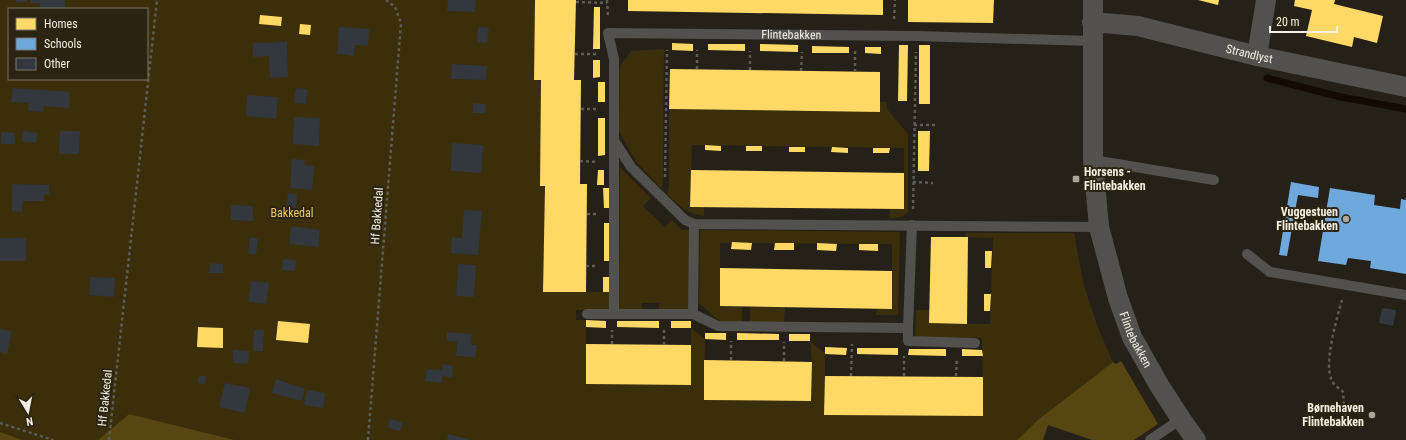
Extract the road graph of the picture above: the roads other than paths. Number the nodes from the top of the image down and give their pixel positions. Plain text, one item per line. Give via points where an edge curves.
1 (1093, 0) edge
2 (1266, 0) edge
3 (1092, 32) junction
4 (1257, 56) junction
5 (1406, 87) edge
6 (615, 142) junction
7 (1094, 160) junction
8 (1214, 180) dead end
9 (694, 224) junction
10 (912, 225) junction
11 (1099, 227) junction
12 (1247, 254) dead end
13 (1406, 295) edge
14 (587, 314) dead end
15 (614, 314) junction
16 (694, 314) junction
17 (908, 328) junction
18 (975, 343) dead end
19 (1181, 419) junction
20 (1150, 440) edge
21 (1196, 440) edge

1 - 3 street, Flintebakken
2 - 4 street
3 - 4 street, Strandlyst via 1138,26
3 - 6 lane, Flintebakken via 1031,40 916,36 608,33 614,59
3 - 7 street, Flintebakken
4 - 5 street, Strandlyst
6 - 9 lane via 631,167 685,220
6 - 15 lane, Flintebakken
7 - 8 lane
7 - 11 street, Flintebakken
9 - 10 lane
9 - 16 lane
10 - 11 lane
10 - 17 lane
11 - 19 street, Flintebakken via 1118,298 1132,337
12 - 13 lane via 1270,272
14 - 15 lane
15 - 16 lane
16 - 17 lane via 718,326
17 - 18 lane via 908,341
19 - 20 lane
19 - 21 street, Flintebakken

